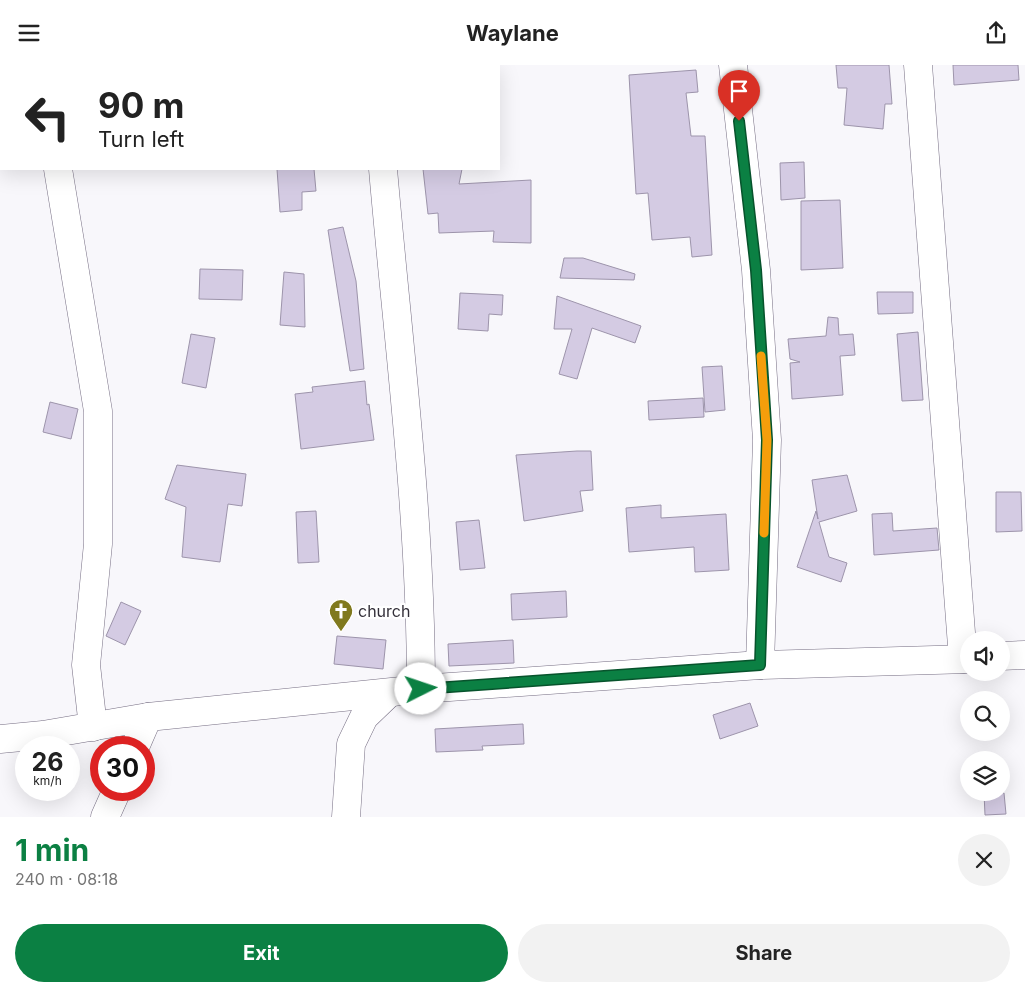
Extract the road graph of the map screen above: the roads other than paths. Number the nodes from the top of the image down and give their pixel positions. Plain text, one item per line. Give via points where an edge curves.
1 (733, 65) edge
2 (918, 65) edge
3 (58, 170) edge
4 (383, 170) edge
5 (964, 631) edge
6 (1025, 655) edge
7 (1010, 656) edge
8 (960, 659) edge
9 (760, 665) junction
10 (421, 689) junction
11 (389, 693) junction
12 (148, 717) junction
13 (93, 727) junction
14 (140, 736) edge
15 (0, 739) edge
16 (112, 801) edge
17 (105, 817) edge
18 (346, 817) edge

1 - 9 street via 756,270 767,440
2 - 5 street
3 - 13 street via 98,411 98,545 86,665
4 - 10 street via 416,533
6 - 7 street
8 - 9 street
9 - 10 street
10 - 11 street
11 - 12 street
11 - 18 street via 364,717 351,744
12 - 13 street
12 - 14 street
13 - 15 street
16 - 17 street

